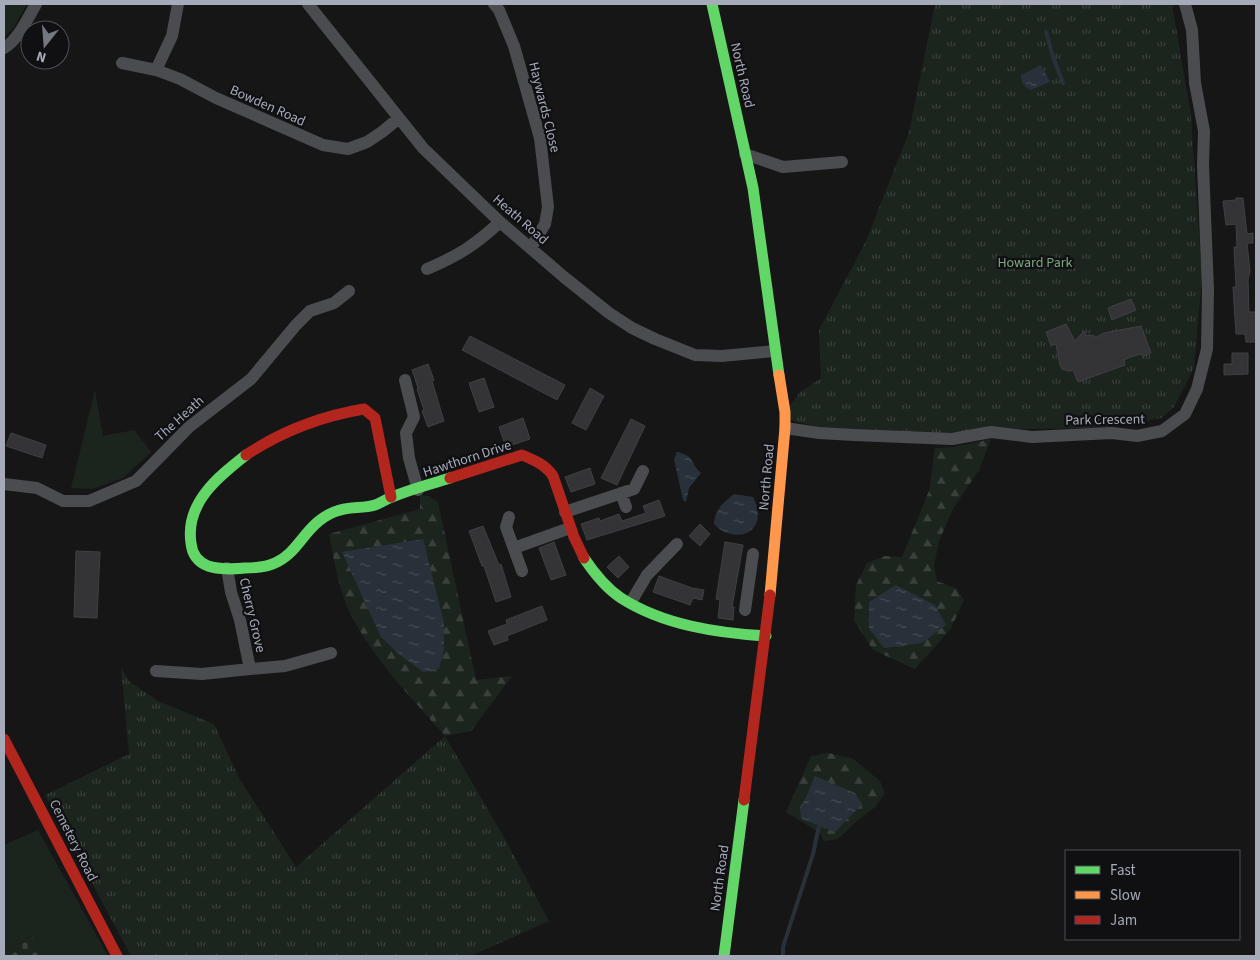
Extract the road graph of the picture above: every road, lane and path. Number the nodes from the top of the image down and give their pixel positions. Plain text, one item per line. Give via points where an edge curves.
1 (36, 4) edge
2 (178, 4) edge
3 (308, 4) edge
4 (494, 4) edge
5 (712, 4) edge
6 (1185, 4) edge
7 (4, 48) edge
8 (122, 63) dead end
9 (156, 70) junction
10 (398, 118) junction
11 (745, 154) junction
12 (842, 162) dead end
13 (500, 222) junction
14 (530, 248) junction
15 (426, 269) dead end
16 (349, 291) dead end
17 (775, 351) junction
18 (405, 380) dead end
19 (785, 428) junction
20 (643, 471) dead end
21 (4, 484) edge
22 (418, 490) junction
23 (621, 493) junction
24 (391, 497) junction
25 (626, 507) dead end
26 (565, 512) junction
27 (509, 517) dead end
28 (570, 528) junction
29 (677, 544) dead end
30 (514, 548) junction
31 (753, 554) dead end
32 (226, 568) junction
33 (522, 571) dead end
34 (750, 575) junction
35 (772, 578) junction
36 (631, 602) junction
37 (745, 610) dead end
38 (766, 636) junction
39 (331, 653) dead end
40 (250, 669) junction
41 (156, 671) dead end
42 (4, 739) edge
43 (117, 956) edge
44 (724, 956) edge

1 - 7 street via 22,28
2 - 9 street via 172,36
3 - 10 street, Heath Road
4 - 14 street, Haywards Close via 514,46 540,138 548,207 545,224
5 - 11 street, North Road
6 - 19 street, Park Crescent via 1192,30 1195,83 1204,131 1208,290 1207,349 1197,390 1186,414 1162,431 1137,436 1112,433 1032,436 990,432 952,439 854,436
8 - 9 street, Bowden Road
9 - 10 street, Bowden Road via 323,145 348,148 368,142
10 - 13 street, Heath Road via 423,148
11 - 12 street via 782,167
11 - 17 street, North Road via 753,188
13 - 14 street, Heath Road
13 - 15 street via 457,255
14 - 17 street, Heath Road via 609,313 655,339 695,355
16 - 21 street, The Heath via 334,303 310,311 250,379 189,427 136,481 89,501 63,501 37,488
17 - 19 street, North Road
18 - 22 street via 414,417 406,433
19 - 35 street, North Road
20 - 23 street via 634,489
22 - 24 street, Hawthorn Drive
22 - 26 street, Hawthorn Drive via 522,456 549,470
23 - 25 street
23 - 26 street
24 - 32 street, Hawthorn Drive via 376,504 344,508 321,518 292,552 275,564
24 - 32 street, Hawthorn Drive via 375,418 364,410 342,412 282,434 228,470 197,505 190,536 191,549 203,564
26 - 28 street, Hawthorn Drive
27 - 30 street via 506,527
28 - 30 street
28 - 36 street, Hawthorn Drive via 577,546 600,580
29 - 36 street via 647,576
30 - 33 street
31 - 34 street
32 - 40 street, Cherry Grove
34 - 35 street
34 - 37 street
35 - 38 street, North Road
36 - 38 street, Hawthorn Drive via 694,625
38 - 44 street, North Road
39 - 40 street, Cherry Grove via 285,666
40 - 41 street, Cherry Grove via 202,674
42 - 43 street, Cemetery Road

